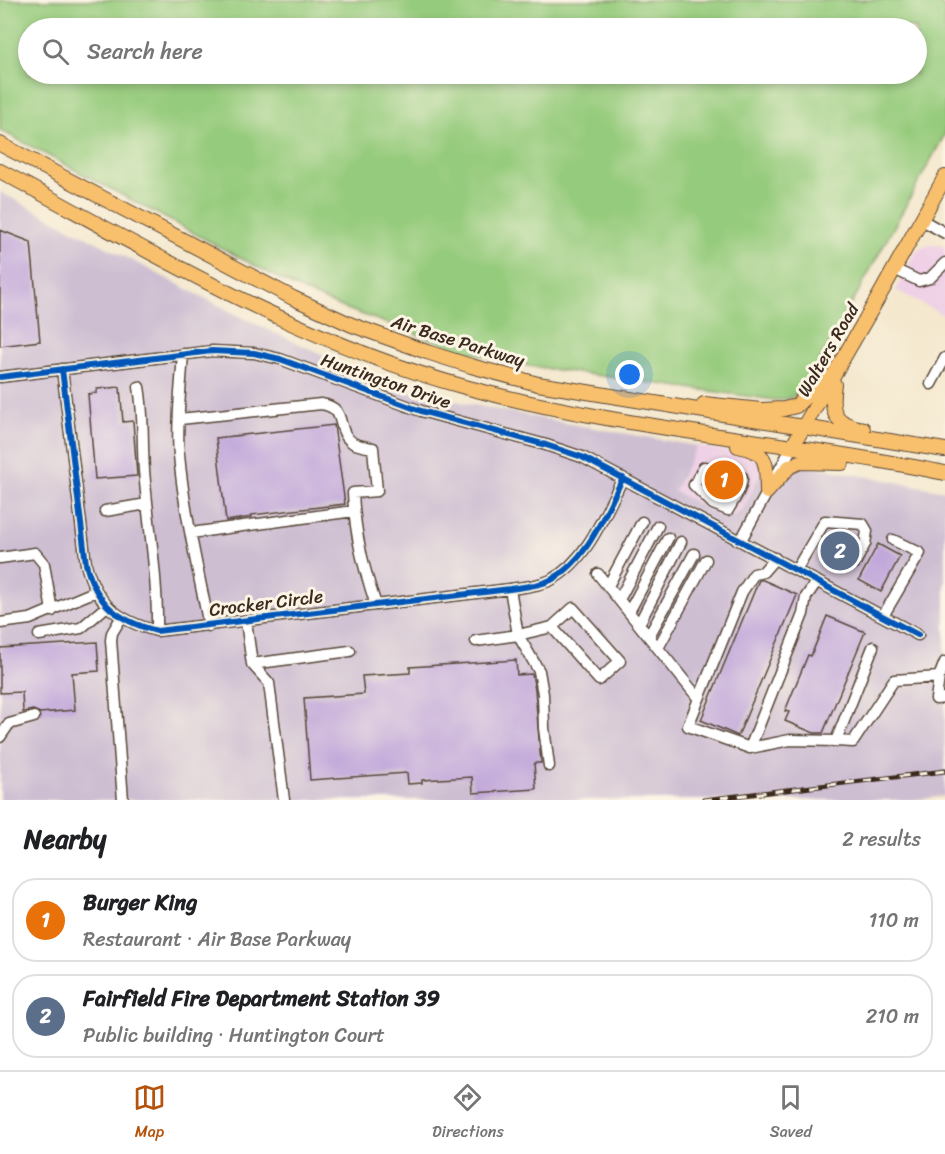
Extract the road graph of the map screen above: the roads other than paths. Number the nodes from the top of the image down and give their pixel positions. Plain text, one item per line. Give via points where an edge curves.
1 (0, 144) edge
2 (0, 171) edge
3 (945, 177) edge
4 (922, 220) junction
5 (945, 233) edge
6 (945, 263) edge
7 (894, 269) junction
8 (183, 354) junction
9 (945, 358) edge
10 (62, 369) junction
11 (836, 373) junction
12 (0, 376) edge
13 (931, 384) dead end
14 (139, 387) dead end
15 (633, 401) junction
16 (180, 419) junction
17 (637, 422) junction
18 (804, 428) junction
19 (792, 447) junction
20 (942, 449) edge
21 (882, 461) junction
22 (945, 473) edge
23 (623, 478) junction
24 (694, 485) joint
25 (767, 492) junction
26 (147, 504) junction
27 (105, 511) dead end
28 (354, 511) junction
29 (642, 522) dead end
30 (658, 526) dead end
31 (191, 533) junction
32 (668, 538) dead end
33 (741, 540) junction
34 (893, 540) dead end
35 (681, 542) dead end
36 (694, 554) dead end
37 (0, 558) edge
38 (775, 558) junction
39 (706, 560) dead end
40 (855, 563) dead end
41 (796, 570) junction
42 (598, 574) dead end
43 (817, 580) junction
44 (608, 586) junction
45 (510, 590) junction
46 (96, 591) junction
47 (619, 600) junction
48 (376, 605) junction
49 (107, 606) junction
50 (52, 611) junction
51 (629, 612) junction
52 (883, 616) junction
53 (122, 618) junction
54 (246, 621) junction
55 (0, 623) edge
56 (639, 624) junction
57 (209, 626) junction
58 (552, 627) junction
59 (158, 631) junction
60 (39, 635) dead end
61 (518, 635) junction
62 (918, 635) dead end
63 (649, 636) junction
64 (477, 641) dead end
65 (873, 647) dead end
66 (658, 648) junction
67 (350, 651) dead end
68 (945, 662) edge
69 (252, 664) junction
70 (939, 677) junction
71 (945, 698) edge
72 (699, 699) junction
73 (34, 717) dead end
74 (0, 737) edge
75 (836, 741) junction
76 (750, 748) junction
77 (549, 766) dead end
78 (123, 800) edge
79 (285, 800) edge

1 - 15 main road, Air Base Parkway via 253,278 352,325 471,366 538,384
2 - 17 main road via 234,295 340,344 464,387
3 - 4 main road, Walters Road
4 - 5 street
4 - 7 main road, Walters Road
6 - 7 street via 930,278 920,281
7 - 11 main road, Walters Road
8 - 10 street, Huntington Drive
8 - 16 street
8 - 23 street, Huntington Drive via 234,351 280,359 421,411 568,452
9 - 13 street
10 - 12 street, Huntington Drive
10 - 46 street, Crocker Circle via 86,564
11 - 15 main road via 796,406 784,409
11 - 18 main road, Walters Road
11 - 20 main road via 831,401 841,422 849,427 918,439
14 - 26 street
15 - 18 main road, Air Base Parkway
16 - 28 street via 332,406 339,414 343,434 355,444 373,448 377,491 353,494
16 - 31 street via 178,452
17 - 19 main road
17 - 25 main road via 752,449 766,463
18 - 19 main road, Walters Road
18 - 20 main road, Air Base Parkway
19 - 21 main road
19 - 25 street, Walters Road
21 - 22 main road
21 - 25 main road via 800,462 789,467
23 - 33 street, Huntington Drive
23 - 45 street, Crocker Circle via 576,560 549,580
24 - 24 street via 713,504 728,510 742,477 704,467
25 - 33 street, Walters Road
26 - 27 street
26 - 59 street
28 - 31 street
28 - 48 street via 362,563
29 - 44 street
30 - 47 street
31 - 57 street
32 - 51 street
33 - 38 street, Huntington Drive
34 - 52 street via 920,553
35 - 56 street
36 - 63 street
37 - 50 street via 35,553 44,564
38 - 41 street, Huntington Drive
38 - 72 street via 764,572 754,574 742,592
39 - 66 street
40 - 41 street via 865,544 867,531 863,524 825,521
41 - 43 street, Huntington Drive
42 - 44 street
43 - 52 street, Huntington Drive
43 - 76 street via 806,597 803,614
44 - 47 street
45 - 48 street, Crocker Circle
45 - 61 street
46 - 49 street, Crocker Circle
46 - 50 street
47 - 51 street
48 - 54 street, Crocker Circle
49 - 53 street, Crocker Circle
49 - 60 street via 81,628
50 - 55 street
51 - 56 street
52 - 62 street, Huntington Drive
53 - 59 street, Crocker Circle
53 - 78 street via 111,640
54 - 57 street, Crocker Circle
54 - 69 street
56 - 63 street
57 - 59 street, Crocker Circle
58 - 58 street via 573,608 620,661 599,680
58 - 61 street
61 - 64 street
61 - 77 street via 539,671
63 - 66 street
65 - 75 street
66 - 72 street
67 - 69 street
68 - 70 street
69 - 79 street via 269,683
70 - 71 street via 936,699
70 - 75 street via 894,680 853,742
72 - 76 street via 688,726
73 - 74 street via 9,724
75 - 76 street via 789,740

